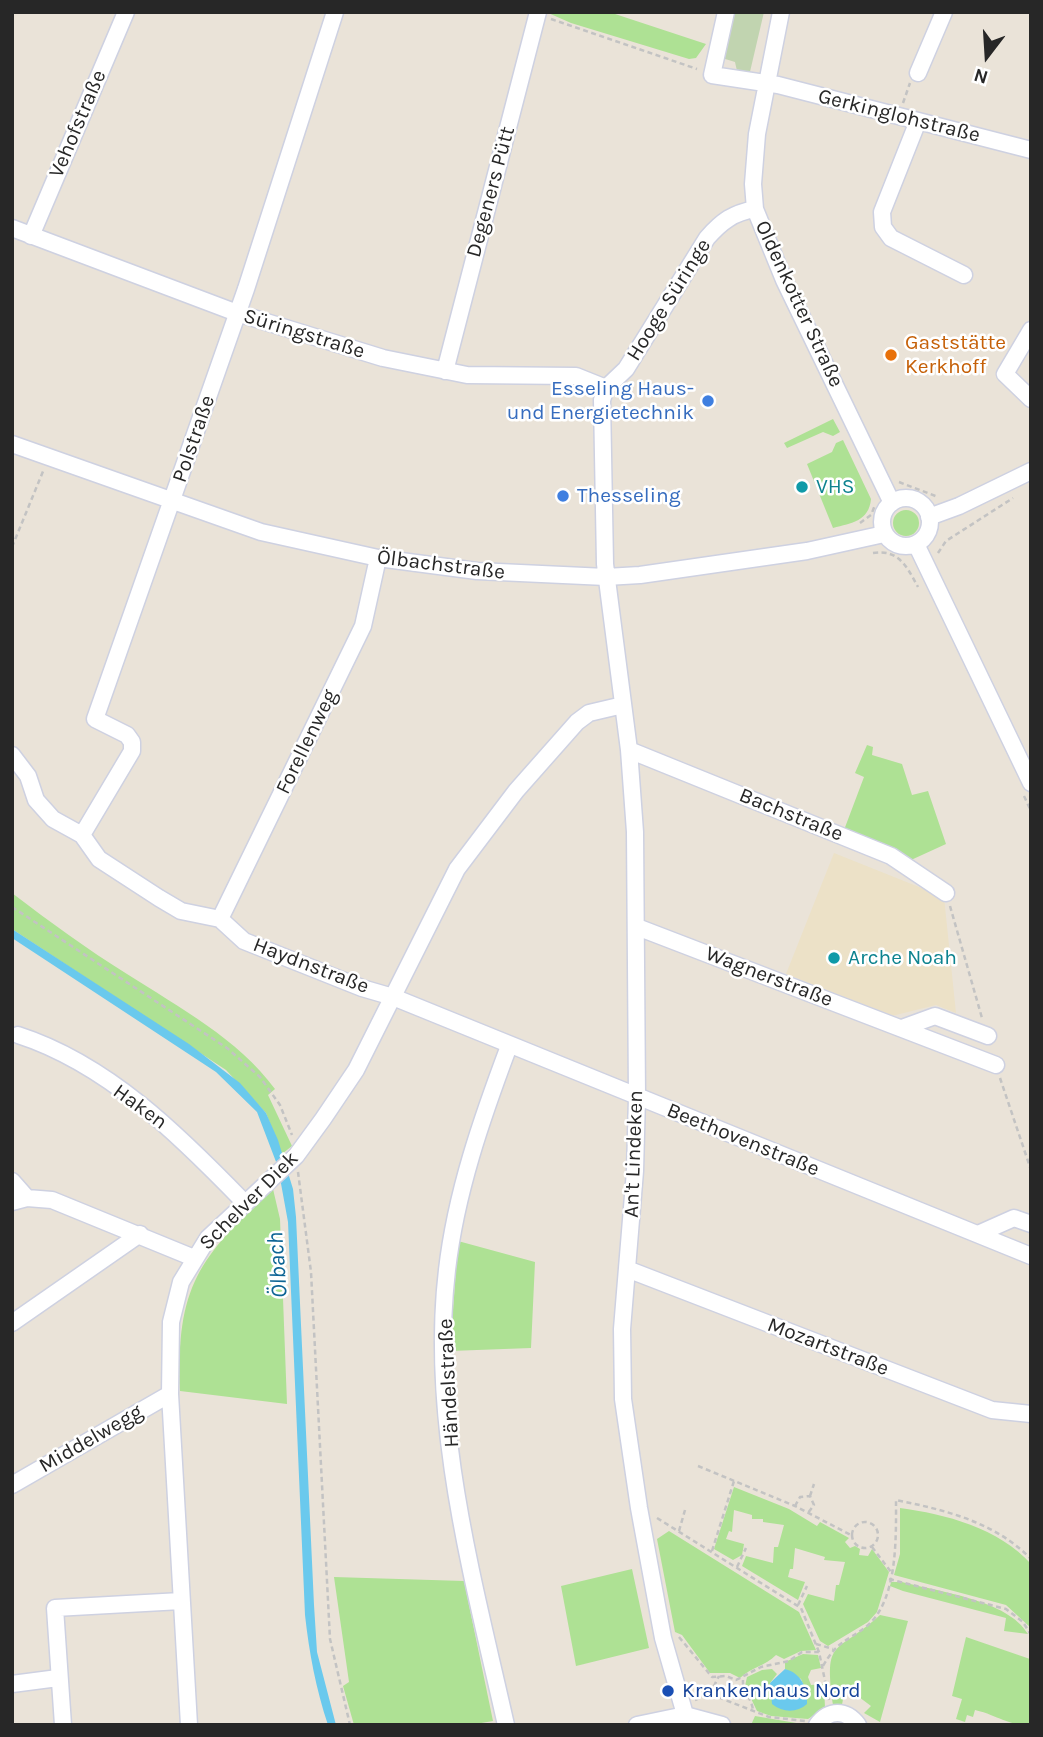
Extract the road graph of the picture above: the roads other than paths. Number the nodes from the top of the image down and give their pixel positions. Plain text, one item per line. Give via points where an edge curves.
1 (126, 12) edge
2 (335, 12) edge
3 (726, 12) edge
4 (781, 12) edge
5 (944, 12) edge
6 (538, 13) edge
7 (918, 74) road end
8 (767, 85) junction
9 (918, 121) junction
10 (1031, 150) edge
11 (755, 209) junction
12 (12, 228) edge
13 (31, 236) junction
14 (964, 275) dead end
15 (237, 313) junction
16 (1031, 330) edge
17 (445, 371) junction
18 (606, 388) junction
19 (1031, 399) edge
20 (12, 444) edge
21 (1031, 471) edge
22 (170, 502) junction
23 (892, 503) junction
24 (929, 517) junction
25 (884, 534) junction
26 (916, 544) junction
27 (378, 558) junction
28 (606, 577) junction
29 (623, 705) junction
30 (629, 750) junction
31 (12, 755) edge
32 (1031, 783) edge
33 (82, 835) junction
34 (946, 893) dead end
35 (220, 919) junction
36 (636, 927) junction
37 (393, 997) junction
38 (902, 1028) junction
39 (18, 1035) dead end
40 (988, 1036) dead end
41 (509, 1046) junction
42 (996, 1065) dead end
43 (637, 1097) junction
44 (12, 1181) edge
45 (20, 1200) edge
46 (244, 1202) junction
47 (1031, 1224) edge
48 (139, 1234) junction
49 (978, 1234) junction
50 (1031, 1256) edge
51 (194, 1258) junction
52 (627, 1269) junction
53 (12, 1323) edge
54 (170, 1394) junction
55 (1031, 1414) edge
56 (12, 1485) edge
57 (181, 1601) junction
58 (58, 1678) junction
59 (12, 1684) edge
60 (685, 1714) edge
61 (813, 1723) edge
62 (63, 1725) edge
63 (189, 1725) edge
64 (506, 1725) edge
65 (637, 1725) edge
66 (722, 1725) edge
67 (858, 1725) edge

1 - 13 street, Vehofstraße
2 - 15 street, Polstraße
3 - 8 street, Gerkinglohstraße via 712,75
4 - 8 street, Oldenkotter Straße
5 - 7 street
6 - 17 street, Degeners Pütt
8 - 9 street, Gerkinglohstraße
8 - 11 street, Oldenkotter Straße via 753,164
9 - 10 street, Gerkinglohstraße
9 - 14 street via 882,212 883,227 891,238
11 - 18 street, Hooge Süringe via 722,221 707,238 626,369
11 - 23 street, Oldenkotter Straße via 784,280
12 - 13 street, Süringstraße
13 - 15 street, Süringstraße
15 - 17 street, Süringstraße via 383,358
15 - 22 street, Polstraße
16 - 19 street via 1005,374
17 - 18 street, Süringstraße via 576,376
18 - 28 street via 602,400
20 - 22 street, Ölbachstraße
21 - 24 street
22 - 27 street, Ölbachstraße via 306,544
22 - 33 street, Polstraße via 95,719 127,735 133,746
23 - 24 street via 914,500
23 - 25 street via 883,514
24 - 26 street via 927,533
25 - 26 street via 895,544
25 - 28 street, Ölbachstraße via 770,558
26 - 32 street
27 - 28 street, Ölbachstraße via 477,571
27 - 35 street, Forellenweg via 363,626
28 - 29 street, An't Lindeken
29 - 30 street, An't Lindeken
29 - 37 street, Schelver Diek via 589,713 577,722 484,830 445,889
30 - 34 street, Bachstraße via 891,856
30 - 36 street, An't Lindeken
31 - 33 street, Haydnstraße via 28,776 36,800 53,819
33 - 35 street, Haydnstraße via 99,859 159,898 181,911
35 - 37 street, Haydnstraße via 244,940
36 - 38 street, Wagnerstraße
36 - 43 street, An't Lindeken
37 - 41 street, Beethovenstraße
37 - 46 street, Schelver Diek via 356,1069 293,1158
38 - 40 street via 935,1016
38 - 42 street, Wagnerstraße
39 - 46 street, Haken via 54,1049 138,1104 191,1147
41 - 43 street, Beethovenstraße
41 - 64 street, Händelstraße via 481,1119 460,1200 447,1271 444,1348 448,1430 469,1561
43 - 49 street, Beethovenstraße
43 - 52 street, An't Lindeken
44 - 45 street
45 - 48 street via 52,1200
46 - 51 street, Schelver Diek
47 - 49 street via 1014,1218
48 - 51 street
48 - 53 street
49 - 50 street, Beethovenstraße
51 - 54 street, Schelver Diek via 181,1282 171,1322
52 - 55 street, Mozartstraße via 992,1410
52 - 60 street, An't Lindeken via 622,1369 639,1508 663,1638
54 - 56 street, Middelwegg
54 - 57 street, Schelver Diek
57 - 58 street via 55,1608
57 - 63 street, Schelver Diek
58 - 59 street
58 - 62 street
60 - 65 street
60 - 66 street
61 - 67 street via 831,1713 850,1716

